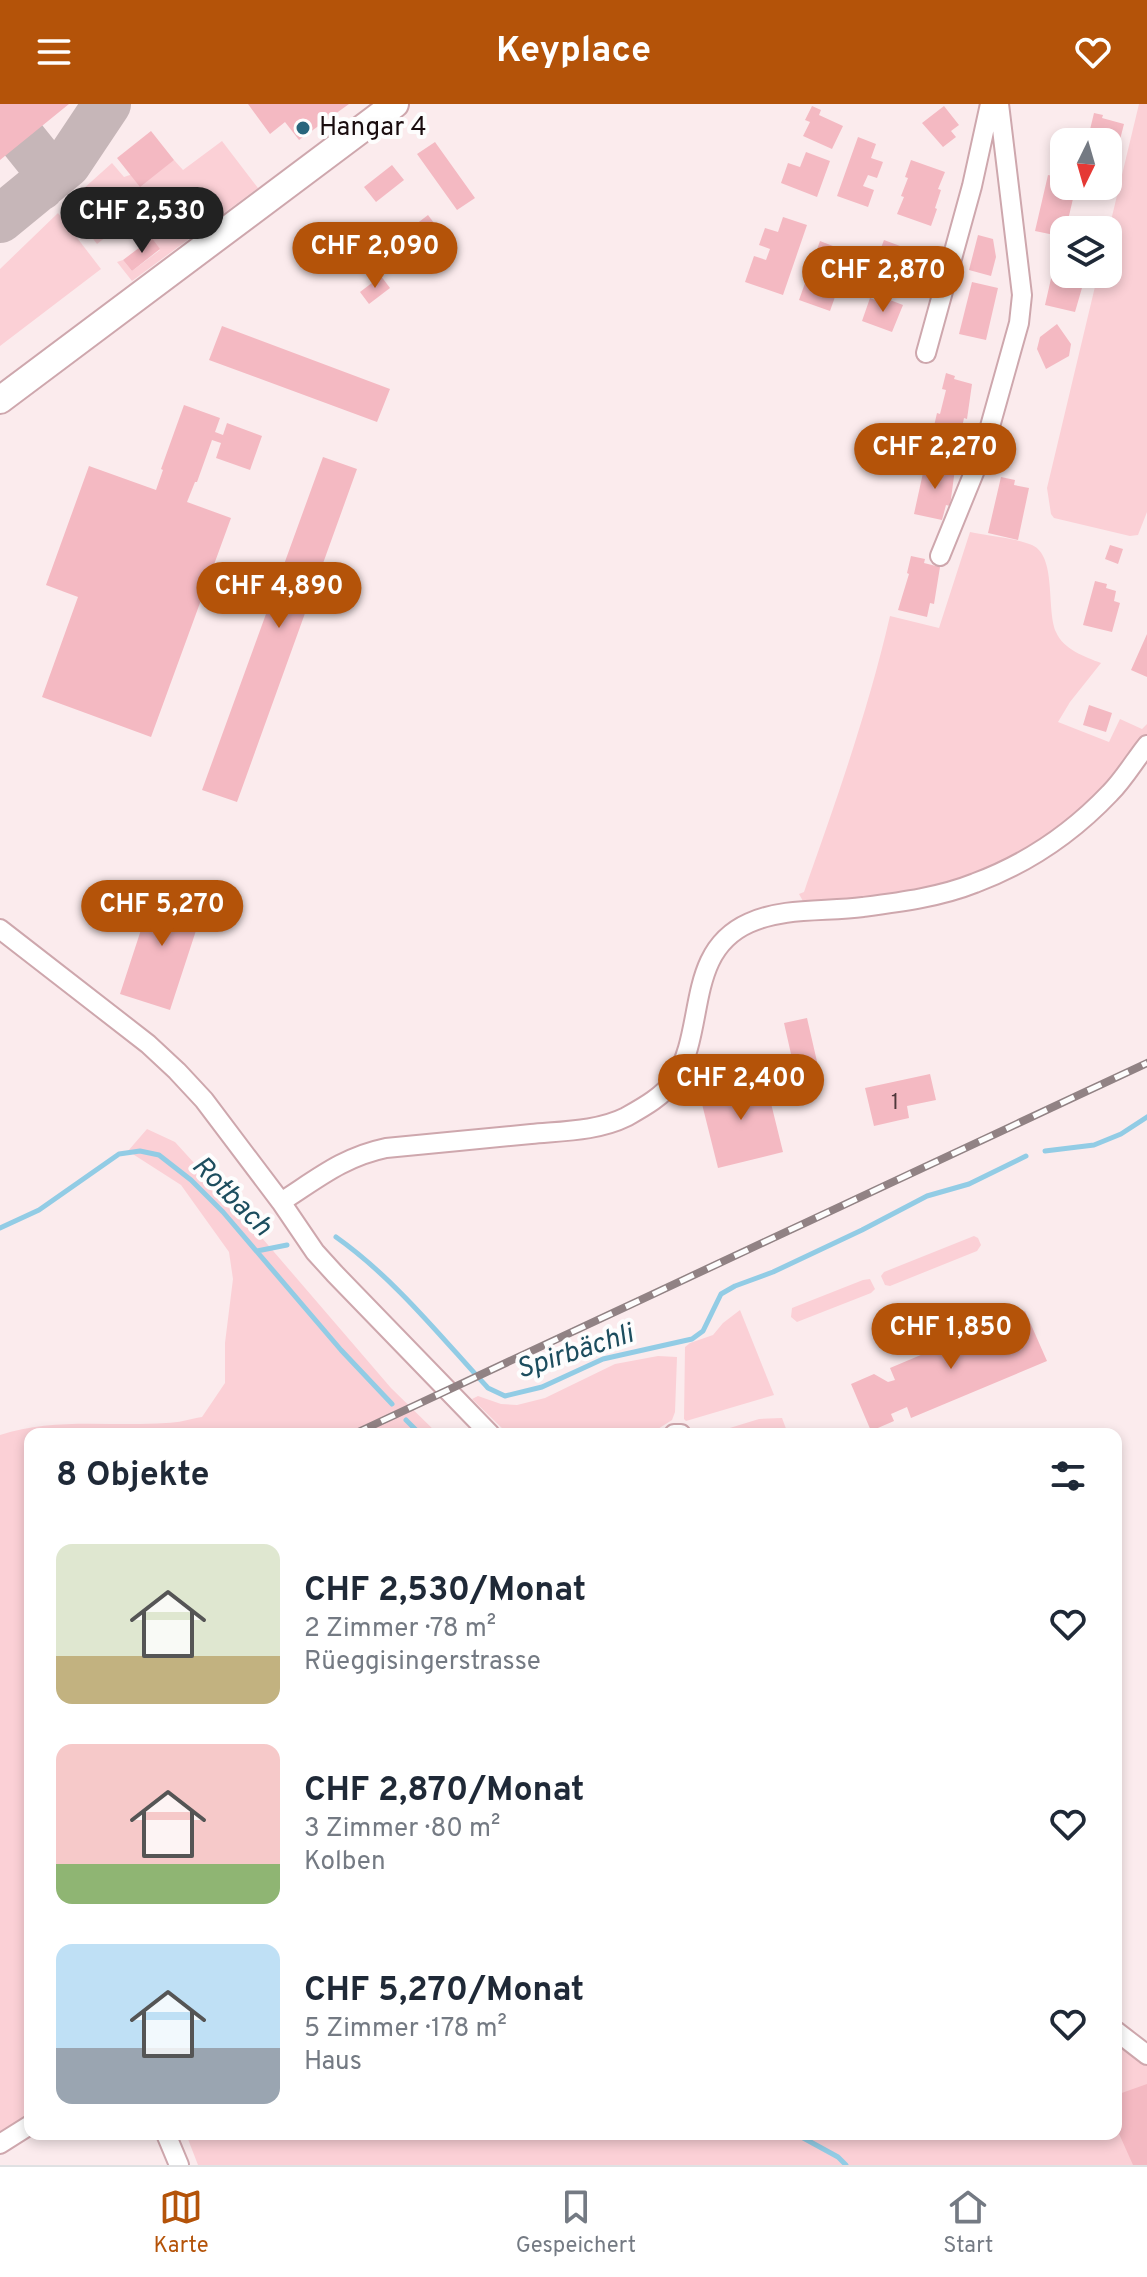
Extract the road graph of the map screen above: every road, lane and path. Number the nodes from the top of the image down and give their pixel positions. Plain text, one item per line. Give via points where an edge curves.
1 (395, 104) edge
2 (990, 104) edge
3 (999, 104) edge
4 (926, 353) dead end
5 (0, 400) edge
6 (940, 556) dead end
7 (1147, 745) edge
8 (0, 929) edge
9 (281, 1202) junction
10 (484, 1428) edge
11 (1122, 2036) edge
12 (1147, 2055) edge
13 (24, 2129) edge
14 (169, 2140) edge
15 (0, 2144) edge
16 (179, 2165) edge

1 - 5 main road
2 - 4 street
3 - 6 street via 1022,295 1019,323 984,448
7 - 9 street via 1112,792 1068,831 1023,861 974,884 914,900 787,913 750,922 726,937 706,967 684,1061 672,1083 623,1118 583,1129 365,1152
8 - 9 street via 177,1071
9 - 10 street via 315,1252
11 - 12 street
13 - 15 street
14 - 16 street

